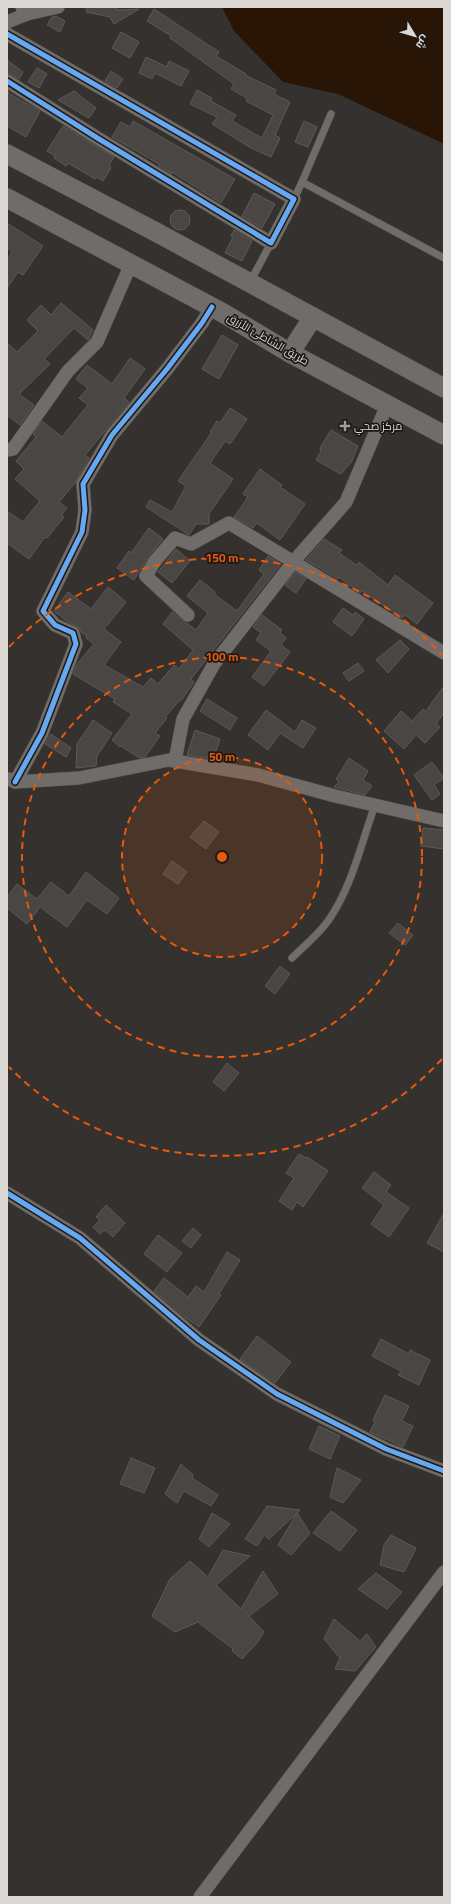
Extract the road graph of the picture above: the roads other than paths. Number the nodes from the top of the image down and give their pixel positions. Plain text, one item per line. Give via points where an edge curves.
1 (58, 7) edge
2 (25, 10) edge
3 (7, 22) edge
4 (7, 34) edge
5 (7, 81) edge
6 (331, 114) dead end
7 (7, 154) edge
8 (302, 182) junction
9 (7, 198) edge
10 (294, 199) junction
11 (271, 243) junction
12 (444, 258) edge
13 (130, 264) junction
14 (250, 283) junction
15 (212, 307) junction
16 (313, 317) junction
17 (290, 353) junction
18 (444, 388) edge
19 (387, 405) junction
20 (444, 435) edge
21 (7, 450) edge
22 (294, 561) junction
23 (188, 615) dead end
24 (444, 653) edge
25 (175, 761) junction
26 (11, 780) edge
27 (375, 805) junction
28 (444, 821) edge
29 (292, 958) dead end
30 (7, 1193) edge
31 (444, 1471) edge
32 (444, 1572) edge
33 (200, 1897) edge

1 - 2 street
2 - 3 street
4 - 10 street
5 - 11 street
6 - 8 lane
7 - 14 main road
8 - 10 lane
8 - 12 lane
9 - 13 main road, طريق الشاطئ الأزرق
10 - 11 street
11 - 14 lane
13 - 15 main road, طريق الشاطئ الأزرق
13 - 21 street via 97,342 68,371 13,449
14 - 16 main road
15 - 17 main road, طريق الشاطئ الأزرق
15 - 26 street via 202,324 112,436 83,484 85,510 82,532 42,611 55,625 74,633 76,644 42,734
16 - 17 main road
16 - 18 main road
17 - 19 main road, طريق الشاطئ الأزرق
19 - 20 main road, طريق الشاطئ الأزرق
19 - 22 street via 346,502
22 - 23 street via 229,523 191,544 175,538 146,576
22 - 24 street
22 - 25 street via 214,664 183,718
25 - 26 street via 169,760 79,778
25 - 27 street via 258,775
27 - 28 street
27 - 29 lane via 340,902 316,936
30 - 31 street via 80,1238 199,1340 277,1394 386,1448
32 - 33 street

